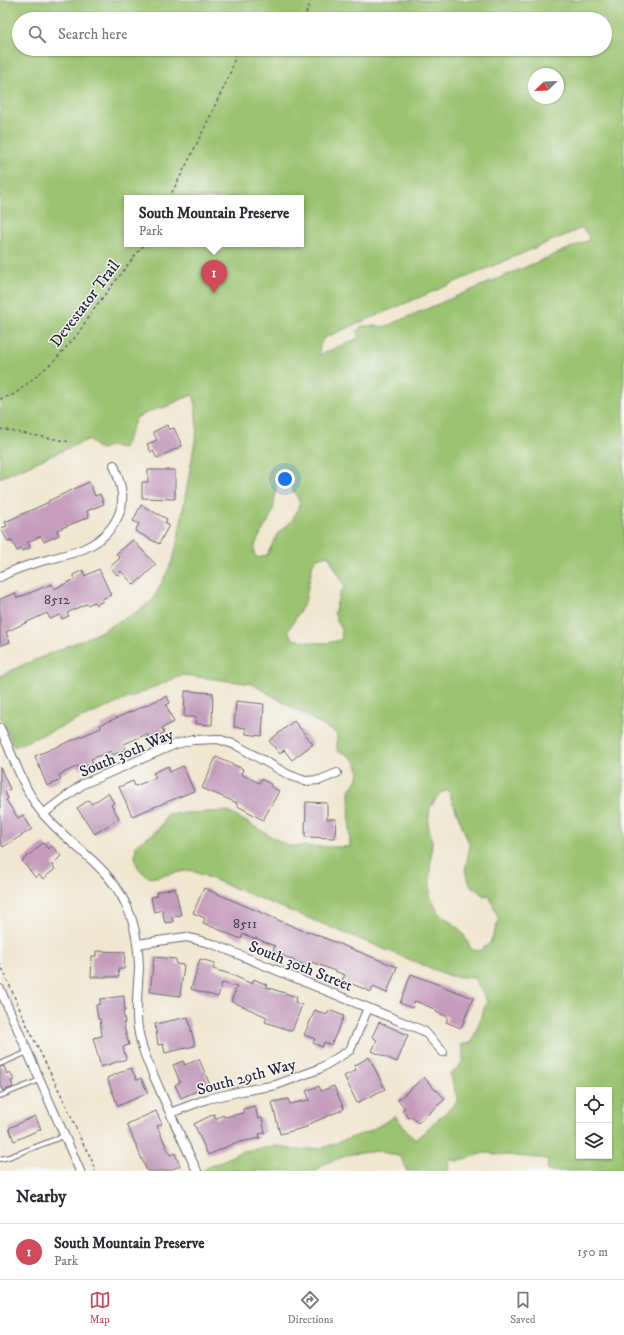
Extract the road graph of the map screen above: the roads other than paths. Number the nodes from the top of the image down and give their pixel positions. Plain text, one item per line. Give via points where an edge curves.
1 (114, 465) dead end
2 (0, 577) edge
3 (0, 728) edge
4 (337, 773) dead end
5 (43, 814) junction
6 (137, 944) junction
7 (0, 989) edge
8 (368, 1008) junction
9 (28, 1052) junction
10 (443, 1052) dead end
11 (0, 1064) edge
12 (40, 1080) junction
13 (0, 1096) edge
14 (170, 1113) junction
15 (65, 1136) junction
16 (0, 1159) edge
17 (80, 1171) edge
18 (197, 1171) edge

1 - 2 street via 121,485 122,502 120,513 104,537 88,548 70,555 46,560
3 - 5 street via 30,795
4 - 5 street, South 30th Way via 320,780 305,781 289,775 236,745 218,739 193,740 176,744 83,784
5 - 6 street via 110,879 120,893 131,918
6 - 8 street, South 30th Street via 186,937 213,944
6 - 14 street via 138,1029 143,1052
7 - 9 street
8 - 10 street, South 30th Street via 424,1031
8 - 14 street, South 29th Way via 350,1050 319,1069 276,1085 206,1099
9 - 11 lane
9 - 12 street
12 - 13 lane
12 - 15 street
14 - 18 street
15 - 16 lane
15 - 17 street

